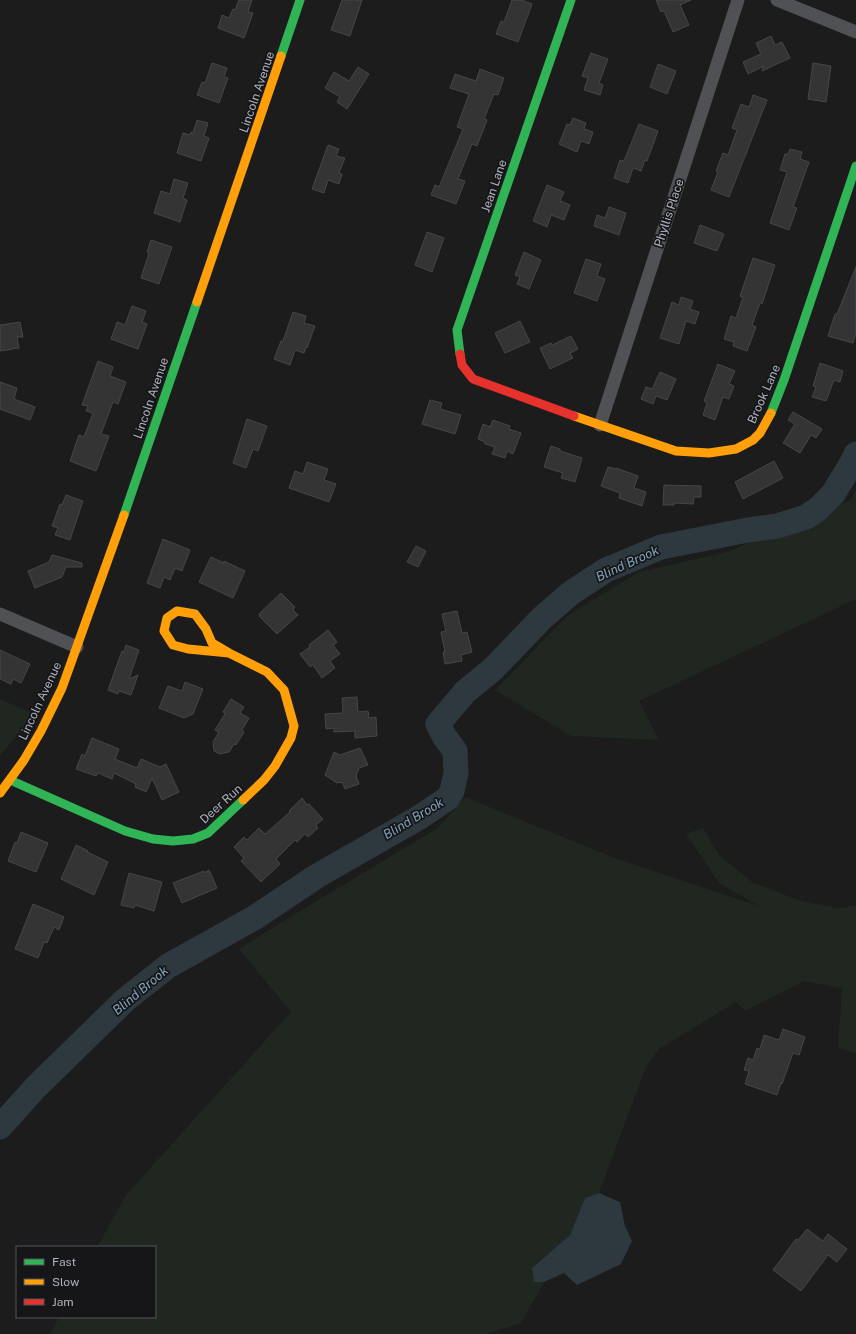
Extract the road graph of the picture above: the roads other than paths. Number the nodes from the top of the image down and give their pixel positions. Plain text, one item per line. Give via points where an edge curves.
1 (300, 0) edge
2 (571, 0) edge
3 (738, 0) edge
4 (777, 0) edge
5 (856, 32) edge
6 (856, 166) edge
7 (473, 379) joint
8 (600, 425) junction
9 (0, 614) edge
10 (76, 647) junction
11 (229, 653) junction
12 (10, 780) junction
13 (0, 793) edge

1 - 10 street, Lincoln Avenue via 133,489
2 - 7 street, Jean Lane via 457,330 462,365
3 - 8 street, Phyllis Place
4 - 5 street
6 - 8 street, Brook Lane via 784,380 760,433 736,449 708,453 676,451
7 - 8 street, Brook Lane
9 - 10 street
10 - 12 street, Lincoln Avenue via 62,688 47,719
11 - 11 street, Deer Run via 188,650 173,645 164,632 167,618 177,611 195,614 212,643
11 - 12 street, Deer Run via 267,672 284,690 294,726 291,738 264,780 208,833 173,841 153,839 125,831
12 - 13 street, Lincoln Avenue

